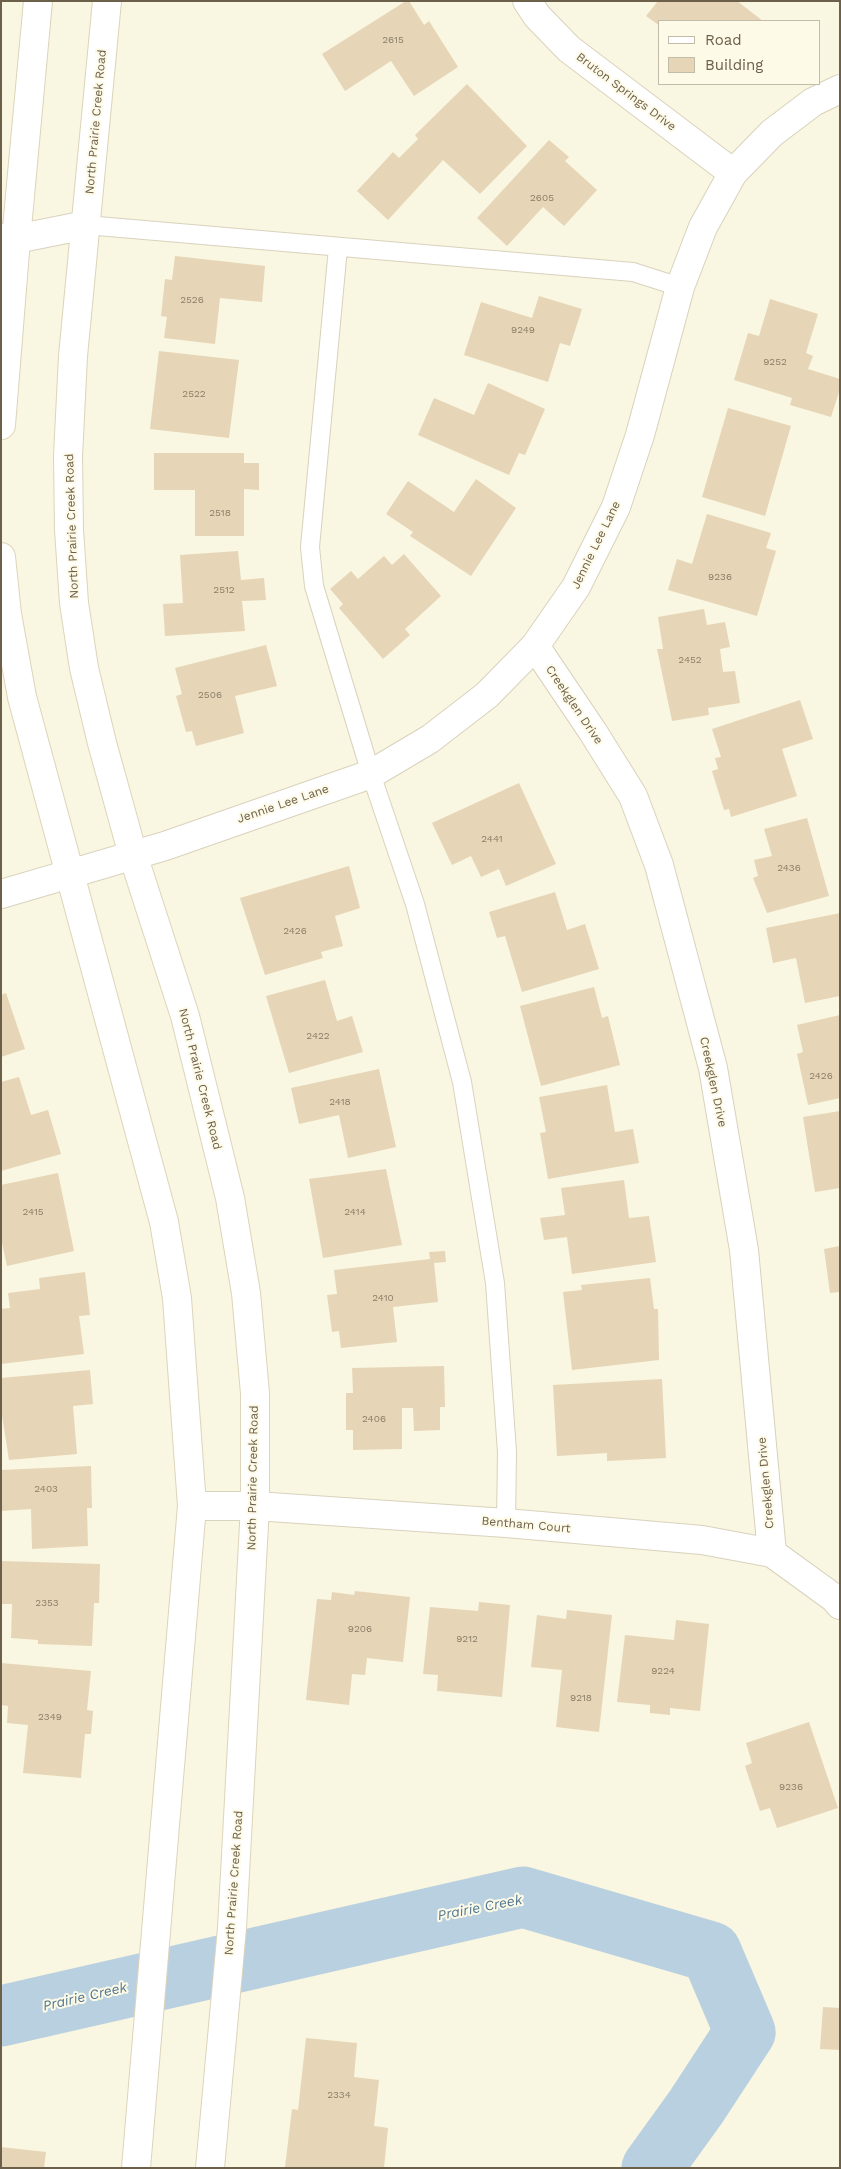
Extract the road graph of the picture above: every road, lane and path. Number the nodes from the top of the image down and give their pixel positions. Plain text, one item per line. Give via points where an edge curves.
1 (38, 1) edge
2 (107, 1) edge
3 (527, 1) edge
4 (840, 89) edge
5 (733, 173) junction
6 (86, 225) junction
7 (8, 238) edge
8 (338, 248) junction
9 (680, 286) junction
10 (1, 425) edge
11 (1, 557) edge
12 (535, 646) junction
13 (371, 774) junction
14 (133, 855) junction
15 (70, 873) junction
16 (1, 894) edge
17 (192, 1506) junction
18 (255, 1506) junction
19 (506, 1523) junction
20 (772, 1554) junction
21 (840, 1605) edge
22 (212, 2155) edge
23 (136, 2168) edge

1 - 7 main road
2 - 6 main road, North Prairie Creek Road
3 - 5 main road, Bruton Springs Drive via 569,49
4 - 5 main road, Jennie Lee Lane via 813,102 772,133
5 - 9 main road, Jennie Lee Lane via 703,227
6 - 7 main road
6 - 8 lane
6 - 14 main road, North Prairie Creek Road via 73,356 68,456 69,530 84,668
7 - 10 main road
8 - 9 lane via 633,272
8 - 13 lane via 310,547 314,586
9 - 12 main road, Jennie Lee Lane via 640,434 616,507 576,587
11 - 15 main road via 7,614 22,697
12 - 13 main road, Jennie Lee Lane via 487,695 430,739
12 - 20 main road, Creekglen Drive via 632,796 659,865 710,1059 744,1250
13 - 14 main road, Jennie Lee Lane
13 - 19 lane via 415,904 462,1082 496,1282 507,1452
14 - 15 main road, Jennie Lee Lane
14 - 18 main road, North Prairie Creek Road via 185,1016 230,1198 246,1293 254,1393
15 - 16 main road, Jennie Lee Lane
15 - 17 main road via 164,1222 176,1298
17 - 18 main road, Bentham Court
17 - 23 main road
18 - 19 main road, Bentham Court
18 - 22 main road, North Prairie Creek Road via 232,1928
19 - 20 main road, Bentham Court via 702,1540
20 - 21 main road, Bentham Court

